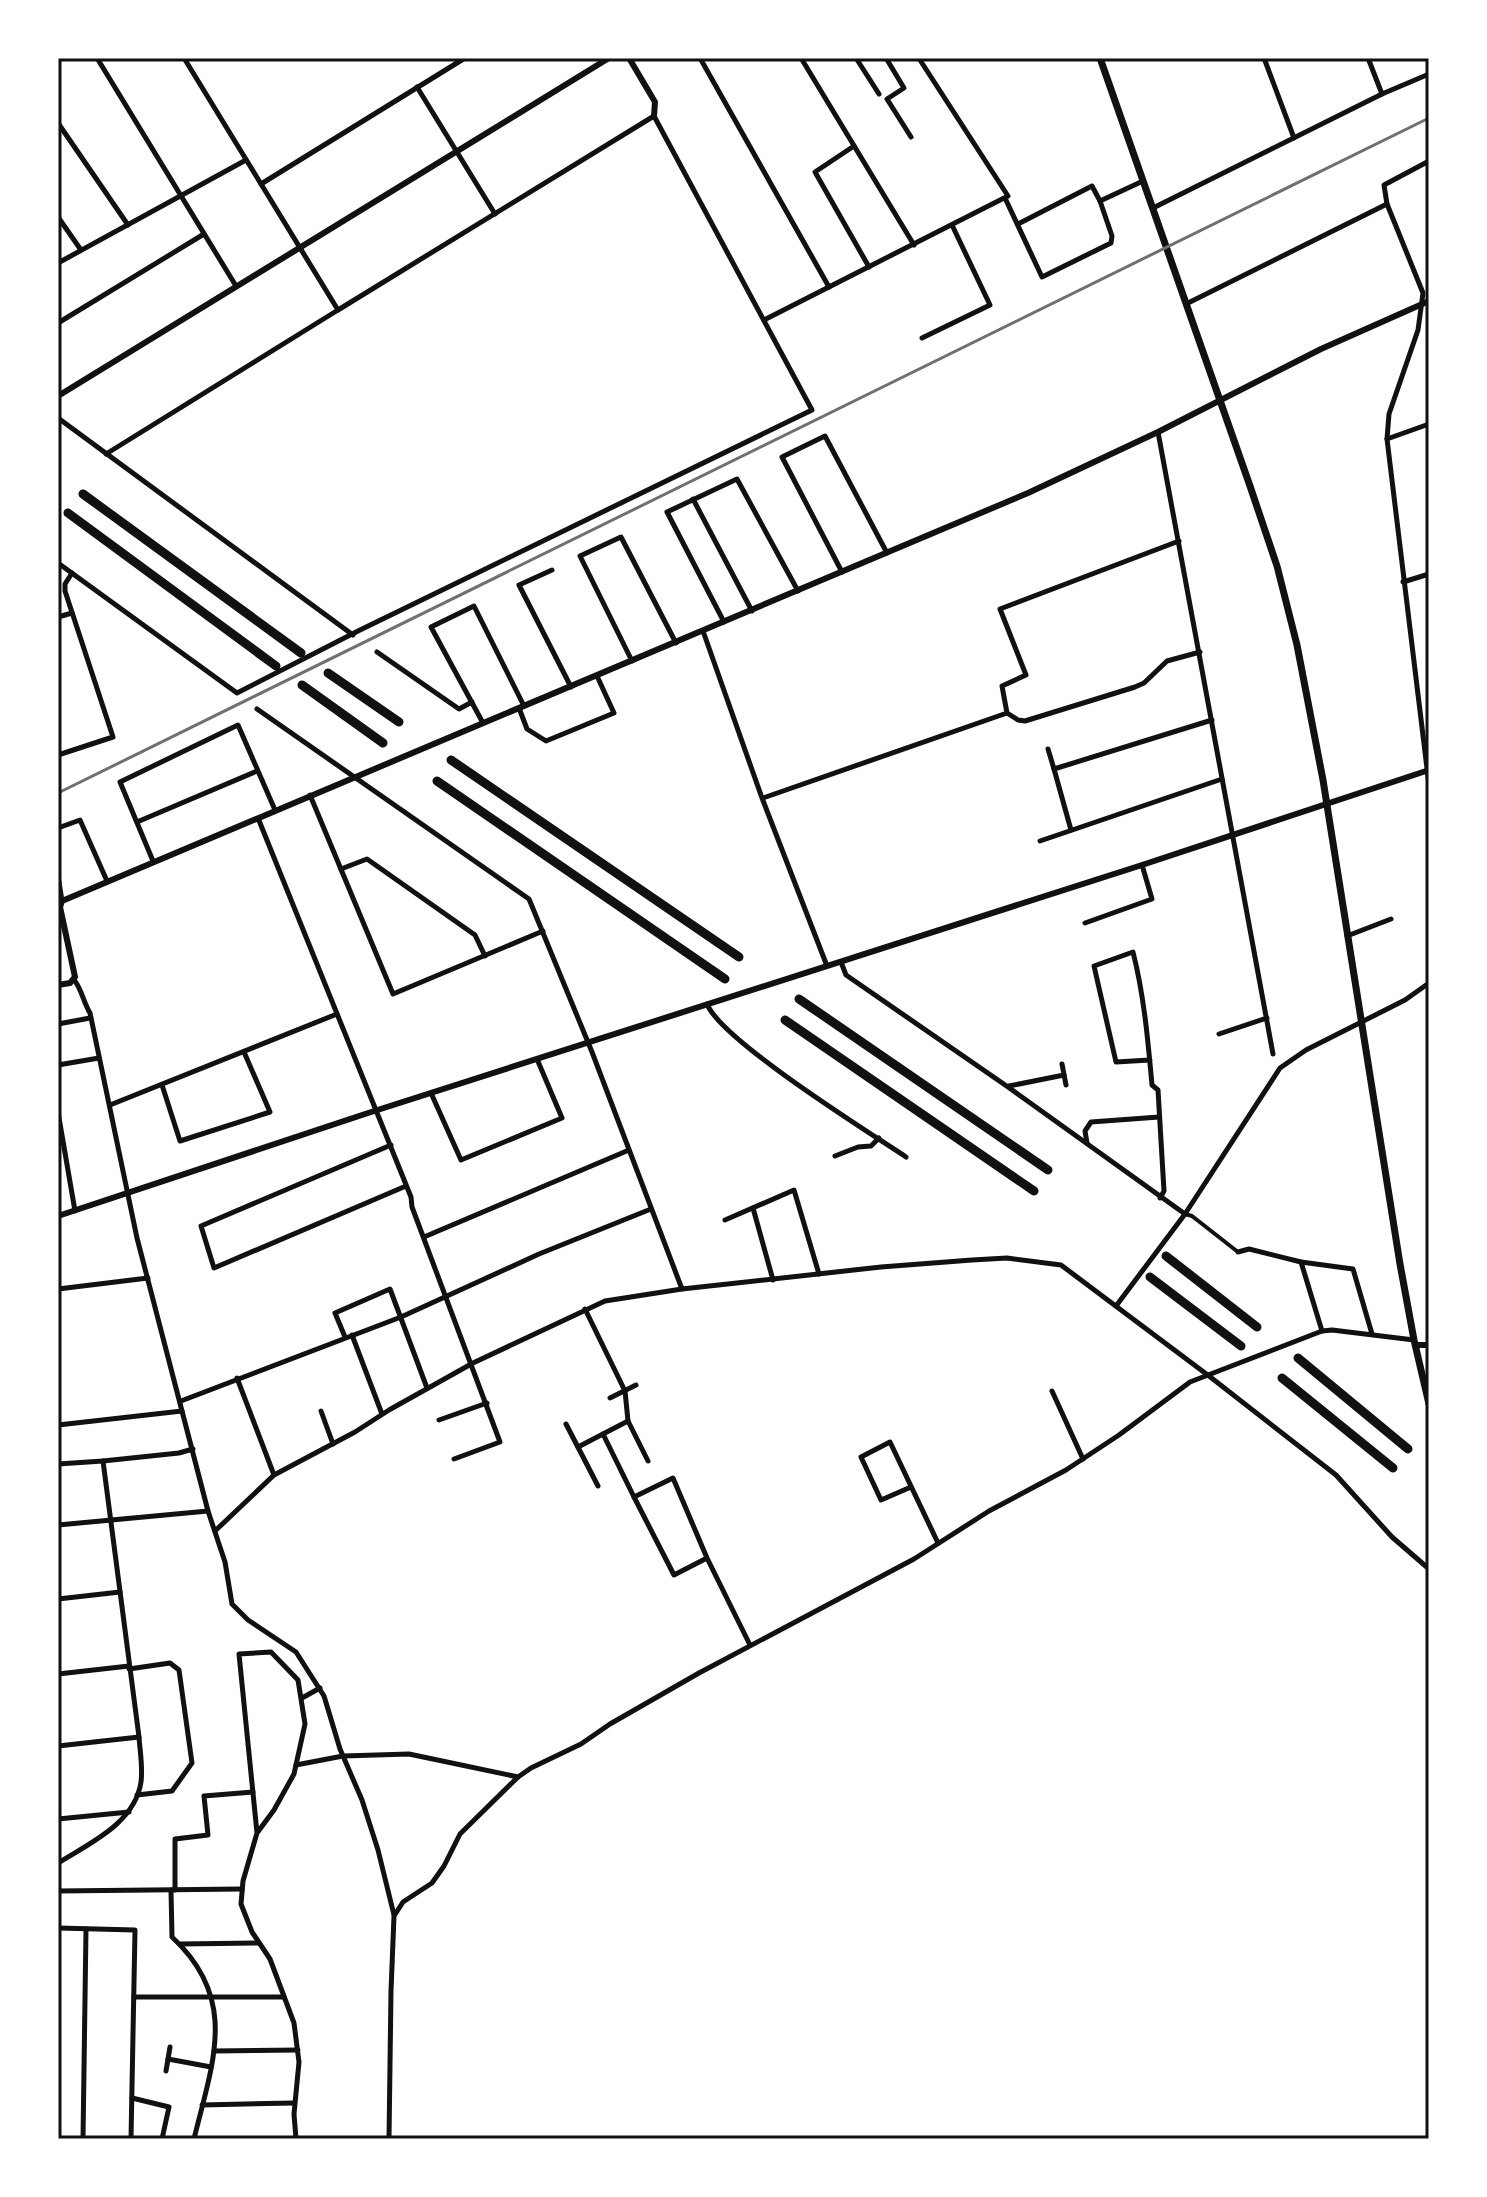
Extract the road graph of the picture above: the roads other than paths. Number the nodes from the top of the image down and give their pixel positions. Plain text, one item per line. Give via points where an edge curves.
1 (97, 58) edge
2 (184, 58) edge
3 (465, 58) edge
4 (609, 58) edge
5 (629, 58) edge
6 (700, 58) edge
7 (801, 58) edge
8 (856, 58) edge
9 (886, 58) edge
10 (924, 58) edge
11 (1100, 58) edge
12 (1264, 58) edge
13 (1368, 58) edge
14 (1429, 74) edge
15 (417, 87) junction
16 (879, 94) dead end
17 (1382, 94) junction
18 (654, 116) junction
19 (58, 123) edge
20 (911, 137) dead end
21 (1294, 138) junction
22 (854, 146) junction
23 (456, 151) junction
24 (246, 160) junction
25 (1429, 161) edge
26 (1144, 181) junction
27 (261, 184) junction
28 (182, 197) junction
29 (1005, 198) junction
30 (1100, 201) junction
31 (1387, 204) junction
32 (1153, 208) junction
33 (495, 214) junction
34 (58, 217) edge
35 (1018, 224) junction
36 (128, 225) junction
37 (952, 225) junction
38 (204, 234) junction
39 (914, 245) junction
40 (299, 248) junction
41 (81, 250) junction
42 (58, 263) edge
43 (869, 267) junction
44 (236, 286) junction
45 (829, 287) junction
46 (1426, 303) edge
47 (1186, 304) junction
48 (338, 310) junction
49 (764, 320) junction
50 (58, 323) edge
51 (922, 338) dead end
52 (58, 396) edge
53 (1220, 400) junction
54 (58, 418) edge
55 (1429, 424) edge
56 (1158, 432) junction
57 (1387, 439) junction
58 (106, 454) junction
59 (83, 494) dead end
60 (693, 499) junction
61 (68, 513) dead end
62 (1179, 541) junction
63 (887, 553) junction
64 (58, 563) edge
65 (552, 570) dead end
66 (842, 572) junction
67 (72, 573) junction
68 (1429, 574) edge
69 (1403, 582) junction
70 (798, 591) junction
71 (752, 611) junction
72 (72, 613) junction
73 (58, 617) edge
74 (724, 622) junction
75 (703, 631) junction
76 (353, 635) junction
77 (676, 643) junction
78 (377, 652) dead end
79 (1200, 652) junction
80 (301, 653) dead end
81 (632, 662) junction
82 (276, 666) dead end
83 (328, 673) dead end
84 (597, 676) junction
85 (302, 685) dead end
86 (571, 687) junction
87 (472, 702) junction
88 (522, 707) junction
89 (257, 709) dead end
90 (1007, 713) junction
91 (1212, 720) junction
92 (399, 722) dead end
93 (483, 723) junction
94 (383, 743) dead end
95 (1048, 749) dead end
96 (58, 755) edge
97 (451, 760) dead end
98 (1054, 769) junction
99 (258, 770) junction
100 (1428, 770) edge
101 (354, 777) junction
102 (1222, 779) junction
103 (437, 781) dead end
104 (1429, 785) edge
105 (310, 795) junction
106 (762, 798) junction
107 (1327, 806) junction
108 (275, 810) junction
109 (257, 817) junction
110 (137, 822) junction
111 (58, 828) edge
112 (1071, 830) junction
113 (1232, 836) junction
114 (1040, 841) dead end
115 (153, 861) junction
116 (1142, 865) junction
117 (341, 870) junction
118 (58, 876) edge
119 (107, 881) junction
120 (62, 901) junction
121 (1391, 919) dead end
122 (1085, 923) dead end
123 (543, 931) junction
124 (1347, 936) junction
125 (485, 956) junction
126 (739, 957) dead end
127 (841, 962) junction
128 (827, 966) junction
129 (725, 979) dead end
130 (74, 980) junction
131 (1429, 983) edge
132 (58, 985) edge
133 (799, 999) dead end
134 (707, 1004) junction
135 (337, 1014) junction
136 (90, 1018) junction
137 (1267, 1018) junction
138 (785, 1020) dead end
139 (1361, 1020) junction
140 (58, 1024) edge
141 (1219, 1034) dead end
142 (588, 1043) junction
143 (244, 1052) junction
144 (1273, 1054) dead end
145 (99, 1058) junction
146 (537, 1059) junction
147 (1150, 1060) junction
148 (1062, 1064) dead end
149 (58, 1065) edge
150 (1064, 1075) junction
151 (162, 1085) junction
152 (1066, 1085) dead end
153 (1008, 1087) junction
154 (431, 1093) junction
155 (110, 1105) junction
156 (376, 1110) junction
157 (58, 1112) edge
158 (1159, 1117) junction
159 (879, 1138) junction
160 (1088, 1144) junction
161 (391, 1145) junction
162 (629, 1150) junction
163 (835, 1156) dead end
164 (906, 1157) dead end
165 (1048, 1170) dead end
166 (406, 1186) junction
167 (1034, 1191) dead end
168 (127, 1193) junction
169 (1160, 1198) junction
170 (753, 1208) junction
171 (651, 1209) junction
172 (75, 1211) junction
173 (1185, 1214) junction
174 (58, 1216) edge
175 (725, 1220) dead end
176 (424, 1237) junction
177 (1238, 1252) joint
178 (1166, 1256) dead end
179 (1301, 1262) junction
180 (819, 1274) junction
181 (1150, 1277) dead end
182 (148, 1278) junction
183 (773, 1280) junction
184 (58, 1289) edge
185 (682, 1289) junction
186 (446, 1296) junction
187 (1116, 1306) junction
188 (585, 1309) junction
189 (401, 1317) junction
190 (1257, 1327) dead end
191 (1322, 1331) junction
192 (1372, 1334) junction
193 (348, 1336) junction
194 (1414, 1342) junction
195 (1429, 1345) edge
196 (1241, 1346) dead end
197 (1298, 1358) dead end
198 (473, 1363) junction
199 (1209, 1376) junction
200 (237, 1378) junction
201 (1282, 1378) dead end
202 (636, 1385) dead end
203 (427, 1388) junction
204 (625, 1391) junction
205 (1052, 1391) dead end
206 (610, 1398) dead end
207 (181, 1401) junction
208 (487, 1403) junction
209 (1429, 1404) edge
210 (182, 1411) junction
211 (321, 1411) dead end
212 (382, 1414) junction
213 (439, 1420) dead end
214 (628, 1421) junction
215 (566, 1424) dead end
216 (58, 1425) edge
217 (603, 1434) junction
218 (333, 1444) junction
219 (578, 1447) junction
220 (193, 1449) junction
221 (1408, 1449) dead end
222 (454, 1459) dead end
223 (1083, 1459) junction
224 (103, 1461) junction
225 (648, 1461) dead end
226 (58, 1464) edge
227 (1393, 1468) dead end
228 (274, 1475) junction
229 (598, 1486) dead end
230 (911, 1487) junction
231 (634, 1497) junction
232 (208, 1511) junction
233 (110, 1519) junction
234 (58, 1525) edge
235 (215, 1531) junction
236 (938, 1543) junction
237 (707, 1558) junction
238 (1429, 1569) edge
239 (120, 1592) junction
240 (58, 1599) edge
241 (750, 1645) junction
242 (129, 1667) junction
243 (58, 1674) edge
244 (320, 1688) junction
245 (302, 1698) junction
246 (139, 1737) junction
247 (58, 1746) edge
248 (343, 1756) junction
249 (296, 1765) junction
250 (518, 1777) junction
251 (253, 1792) junction
252 (137, 1795) junction
253 (129, 1812) junction
254 (58, 1819) edge
255 (257, 1833) junction
256 (58, 1863) edge
257 (242, 1889) junction
258 (173, 1890) junction
259 (58, 1891) edge
260 (394, 1916) junction
261 (58, 1928) edge
262 (86, 1929) junction
263 (259, 1943) junction
264 (179, 1944) junction
265 (134, 1997) junction
266 (284, 1997) junction
267 (212, 1998) junction
268 (170, 2047) dead end
269 (298, 2050) junction
270 (214, 2051) junction
271 (168, 2059) junction
272 (211, 2067) junction
273 (166, 2071) dead end
274 (132, 2098) junction
275 (294, 2103) junction
276 (202, 2105) junction
277 (83, 2139) edge
278 (131, 2139) edge
279 (162, 2139) edge
280 (194, 2139) edge
281 (296, 2139) edge
282 (389, 2139) edge

1 - 28 street
2 - 24 street
3 - 15 street
4 - 23 street
5 - 18 street via 655,102
6 - 45 street
7 - 22 street
8 - 16 street
9 - 20 street via 904,88 887,99
10 - 29 street via 920,60
11 - 26 main road
12 - 21 street
13 - 17 street
14 - 17 street
15 - 23 street
15 - 27 street
17 - 21 street
18 - 33 street
18 - 49 street
19 - 36 street
21 - 32 street
22 - 39 street
22 - 43 street via 815,172
23 - 33 street
23 - 40 street
24 - 27 street
24 - 28 street
25 - 31 street via 1384,185
26 - 30 street
26 - 32 main road
27 - 40 street
28 - 36 street
28 - 38 street
29 - 35 street
29 - 37 street
30 - 35 street via 1092,186
30 - 35 street via 1111,243 1042,277
31 - 46 street
31 - 47 street
32 - 47 main road
33 - 48 street
34 - 41 street
36 - 41 street
37 - 39 street
37 - 51 street via 990,305
38 - 44 street
38 - 50 street
39 - 43 street
40 - 44 street
40 - 48 street
41 - 42 street
43 - 45 street
44 - 52 street
45 - 49 street
46 - 53 street
46 - 57 street via 1394,395
47 - 53 main road
48 - 58 street
49 - 76 street via 812,410
53 - 56 street
53 - 107 main road via 1277,566
54 - 58 street
55 - 57 street
56 - 62 street
56 - 63 street
57 - 69 street
58 - 76 street
59 - 80 highway
60 - 70 street via 737,479
60 - 71 street
60 - 74 street via 667,512
61 - 82 highway
62 - 79 street
62 - 90 street via 1000,609 1026,675 1002,686
63 - 66 street
63 - 66 street via 825,436 782,457
64 - 67 street
65 - 86 street via 519,585
66 - 70 street
67 - 72 street via 65,591
67 - 76 street via 237,693
68 - 69 street
69 - 100 street
70 - 71 street
71 - 74 street
72 - 73 street
72 - 96 street via 113,737
74 - 75 street
75 - 77 street
75 - 106 street
77 - 81 street
77 - 81 street via 621,537 580,556
78 - 87 street via 459,709
79 - 90 street via 1167,661 1135,687 1025,721
79 - 91 street
81 - 84 street
83 - 92 highway
84 - 86 street
84 - 88 street via 614,713 573,730 546,741 527,729
85 - 94 highway
86 - 88 street
87 - 88 street via 431,627 474,606
87 - 93 street
88 - 93 street
89 - 101 street
90 - 106 street
91 - 98 street
91 - 102 street
93 - 101 street
95 - 98 street
97 - 126 highway
98 - 112 street
99 - 108 street
99 - 110 street
99 - 110 street via 238,725 120,782
100 - 104 street
100 - 107 street
101 - 105 street
101 - 123 street via 524,895
102 - 112 street
102 - 113 street
103 - 129 highway
105 - 108 street
105 - 117 street
106 - 128 street
107 - 113 street
107 - 124 main road
108 - 109 street
109 - 115 street
109 - 135 street
110 - 115 street
111 - 119 street via 80,820
112 - 114 street
113 - 116 street
113 - 137 street
115 - 119 street
116 - 122 street via 1152,899
116 - 127 street
117 - 125 street via 367,859 475,935
117 - 125 street via 393,994
118 - 120 street
119 - 120 street
120 - 130 street
121 - 124 street
123 - 125 street
123 - 142 street
124 - 139 main road
127 - 128 street
127 - 153 street via 846,975
128 - 134 street
130 - 132 street
130 - 136 street
131 - 139 street
133 - 165 highway
134 - 142 street
134 - 159 street via 719,1024
135 - 143 street
135 - 156 street
136 - 140 street
136 - 145 street
137 - 141 street
137 - 144 street
138 - 167 highway
139 - 173 street via 1280,1068
139 - 194 main road
142 - 146 street
142 - 162 street
143 - 151 street
143 - 151 street via 270,1112 180,1141
145 - 149 street
145 - 155 street
146 - 154 street
146 - 154 street via 562,1118 461,1160
147 - 147 street via 1133,952 1094,966 1116,1062
147 - 158 street
148 - 150 street
150 - 152 street
150 - 153 street
151 - 155 street
153 - 160 street
154 - 156 street
155 - 168 street
156 - 161 street
156 - 168 street
157 - 172 street
158 - 160 street via 1091,1122 1085,1131
158 - 169 street via 1164,1191
159 - 163 street via 871,1146
159 - 164 street
160 - 169 street
161 - 166 street
161 - 166 street via 201,1226 214,1268
162 - 171 street
162 - 176 street
166 - 176 street
168 - 172 street
168 - 182 street
169 - 173 street
170 - 175 street
170 - 180 street via 794,1190
170 - 183 street
171 - 185 street
171 - 186 street
172 - 174 street
173 - 177 street
173 - 187 street
176 - 186 street
177 - 179 street via 1249,1249
178 - 190 highway
179 - 191 street
179 - 192 street via 1353,1269
180 - 183 street
180 - 187 street via 1007,1258 1061,1265
181 - 196 highway
182 - 184 street
182 - 207 street
183 - 185 street
185 - 188 street
186 - 189 street
186 - 198 street
187 - 199 street
188 - 198 street
188 - 204 street
189 - 193 street
189 - 193 street via 390,1289 335,1313
189 - 203 street
191 - 192 street
191 - 199 street
192 - 194 street
193 - 200 street
193 - 212 street
194 - 195 street
194 - 209 main road
197 - 221 highway
198 - 203 street
198 - 208 street
199 - 223 street via 1190,1382
199 - 238 street via 1336,1475
200 - 207 street
200 - 228 street
201 - 227 highway
202 - 204 street
203 - 212 street
204 - 206 street
204 - 214 street
205 - 223 street
207 - 210 street
208 - 213 street
208 - 222 street via 500,1442
210 - 216 street
210 - 220 street
211 - 218 street
212 - 218 street
214 - 217 street
214 - 225 street
215 - 219 street
217 - 219 street
217 - 231 street
218 - 228 street
219 - 229 street
220 - 224 street
220 - 232 street
223 - 236 street
224 - 226 street
224 - 233 street
228 - 235 street
230 - 230 street via 890,1442 861,1457 881,1500
230 - 236 street
231 - 237 street via 674,1575
231 - 237 street via 673,1478
232 - 233 street
232 - 235 street
233 - 234 street
233 - 239 street
235 - 244 street via 232,1604 296,1652
236 - 241 street
237 - 241 street
239 - 240 street
239 - 242 street
241 - 250 street
242 - 243 street
242 - 246 street
242 - 252 street via 170,1663 179,1670 192,1763 172,1791
244 - 245 street
244 - 248 street
245 - 249 street via 305,1724
245 - 251 street via 298,1680 271,1652 239,1654
246 - 247 street
246 - 252 street via 142,1773
248 - 249 street
248 - 250 street via 409,1754
248 - 260 street via 378,1850
249 - 255 street
250 - 260 street via 460,1834 432,1883 403,1902
251 - 255 street
251 - 258 street via 204,1796 208,1835 175,1839
252 - 253 street
253 - 254 street
253 - 256 street
255 - 257 street
257 - 258 street
257 - 263 street via 241,1904
258 - 259 street
258 - 264 street via 172,1937
260 - 282 street
261 - 262 street
262 - 265 street via 135,1930
262 - 277 street
263 - 264 street
263 - 266 street
264 - 267 street via 201,1971
265 - 267 street
265 - 274 street
266 - 267 street
266 - 269 street
267 - 270 street
268 - 271 street
269 - 270 street
269 - 275 street
270 - 272 street
271 - 272 street
271 - 273 street
272 - 276 street
274 - 278 street
274 - 279 street via 169,2107
275 - 276 street
275 - 281 street
276 - 280 street

